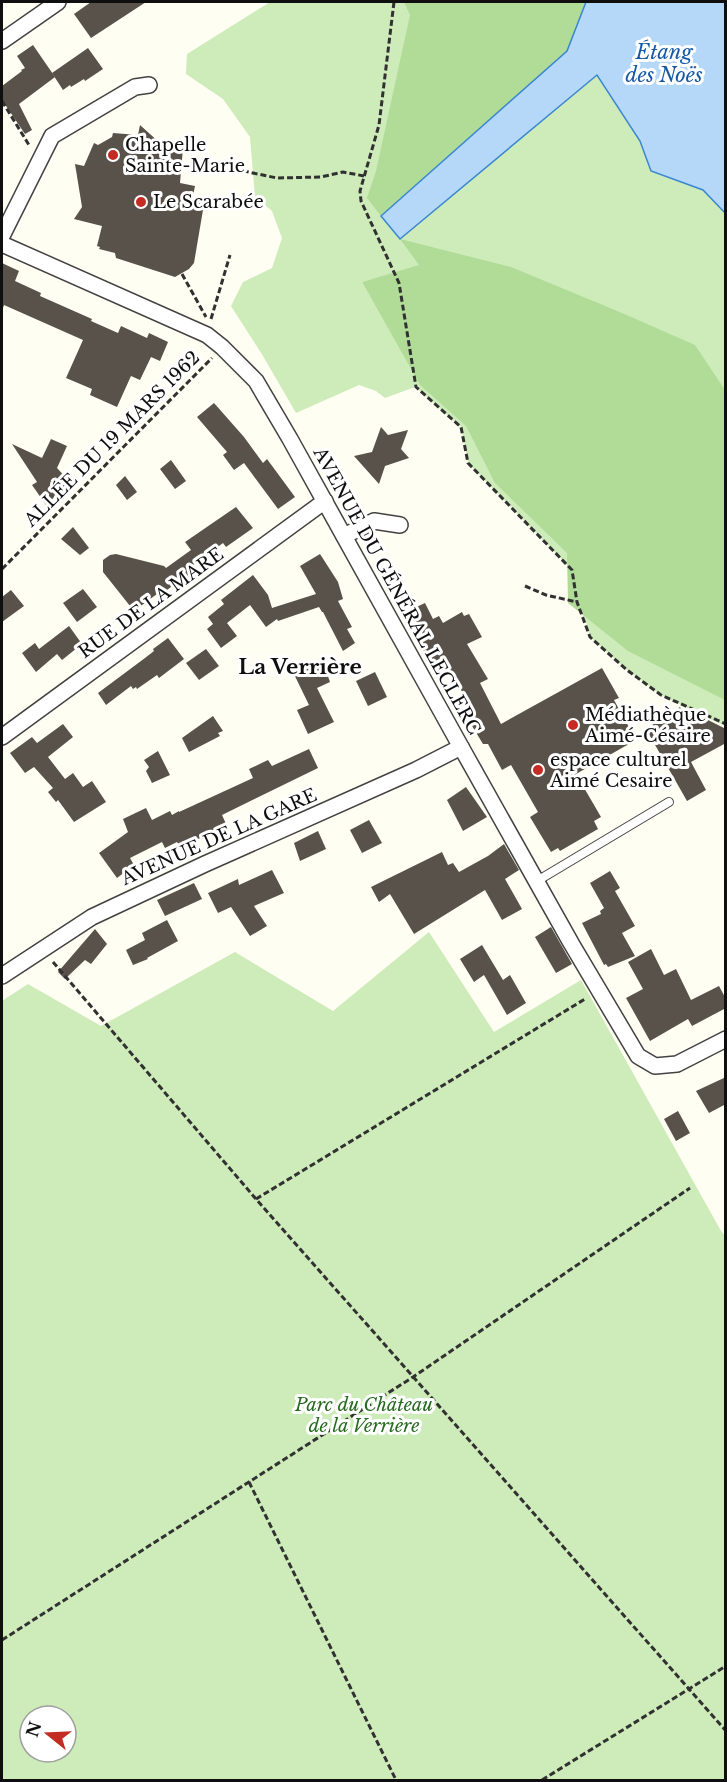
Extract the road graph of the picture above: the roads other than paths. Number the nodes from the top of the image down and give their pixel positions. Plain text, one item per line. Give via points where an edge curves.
1 (58, 2) edge
2 (2, 41) edge
3 (149, 85) dead end
4 (2, 236) edge
5 (2, 244) edge
6 (325, 501) junction
7 (399, 525) dead end
8 (344, 536) junction
9 (2, 737) edge
10 (461, 747) junction
11 (669, 802) dead end
12 (537, 881) junction
13 (2, 976) edge
14 (726, 1039) edge

1 - 2 street
3 - 4 street via 135,87 52,136
5 - 6 street, AVENUE DU GÉNÉRAL LECLERC via 215,341 256,381
6 - 8 street, AVENUE DU GÉNÉRAL LECLERC
6 - 9 street, RUE DE LA MARE
7 - 8 street via 374,521
8 - 10 street, AVENUE DU GÉNÉRAL LECLERC
10 - 12 street, AVENUE DU GÉNÉRAL LECLERC
10 - 13 street, AVENUE DE LA GARE via 92,917
11 - 12 lane
12 - 14 street, AVENUE DU GÉNÉRAL LECLERC via 638,1056 655,1066 677,1064

